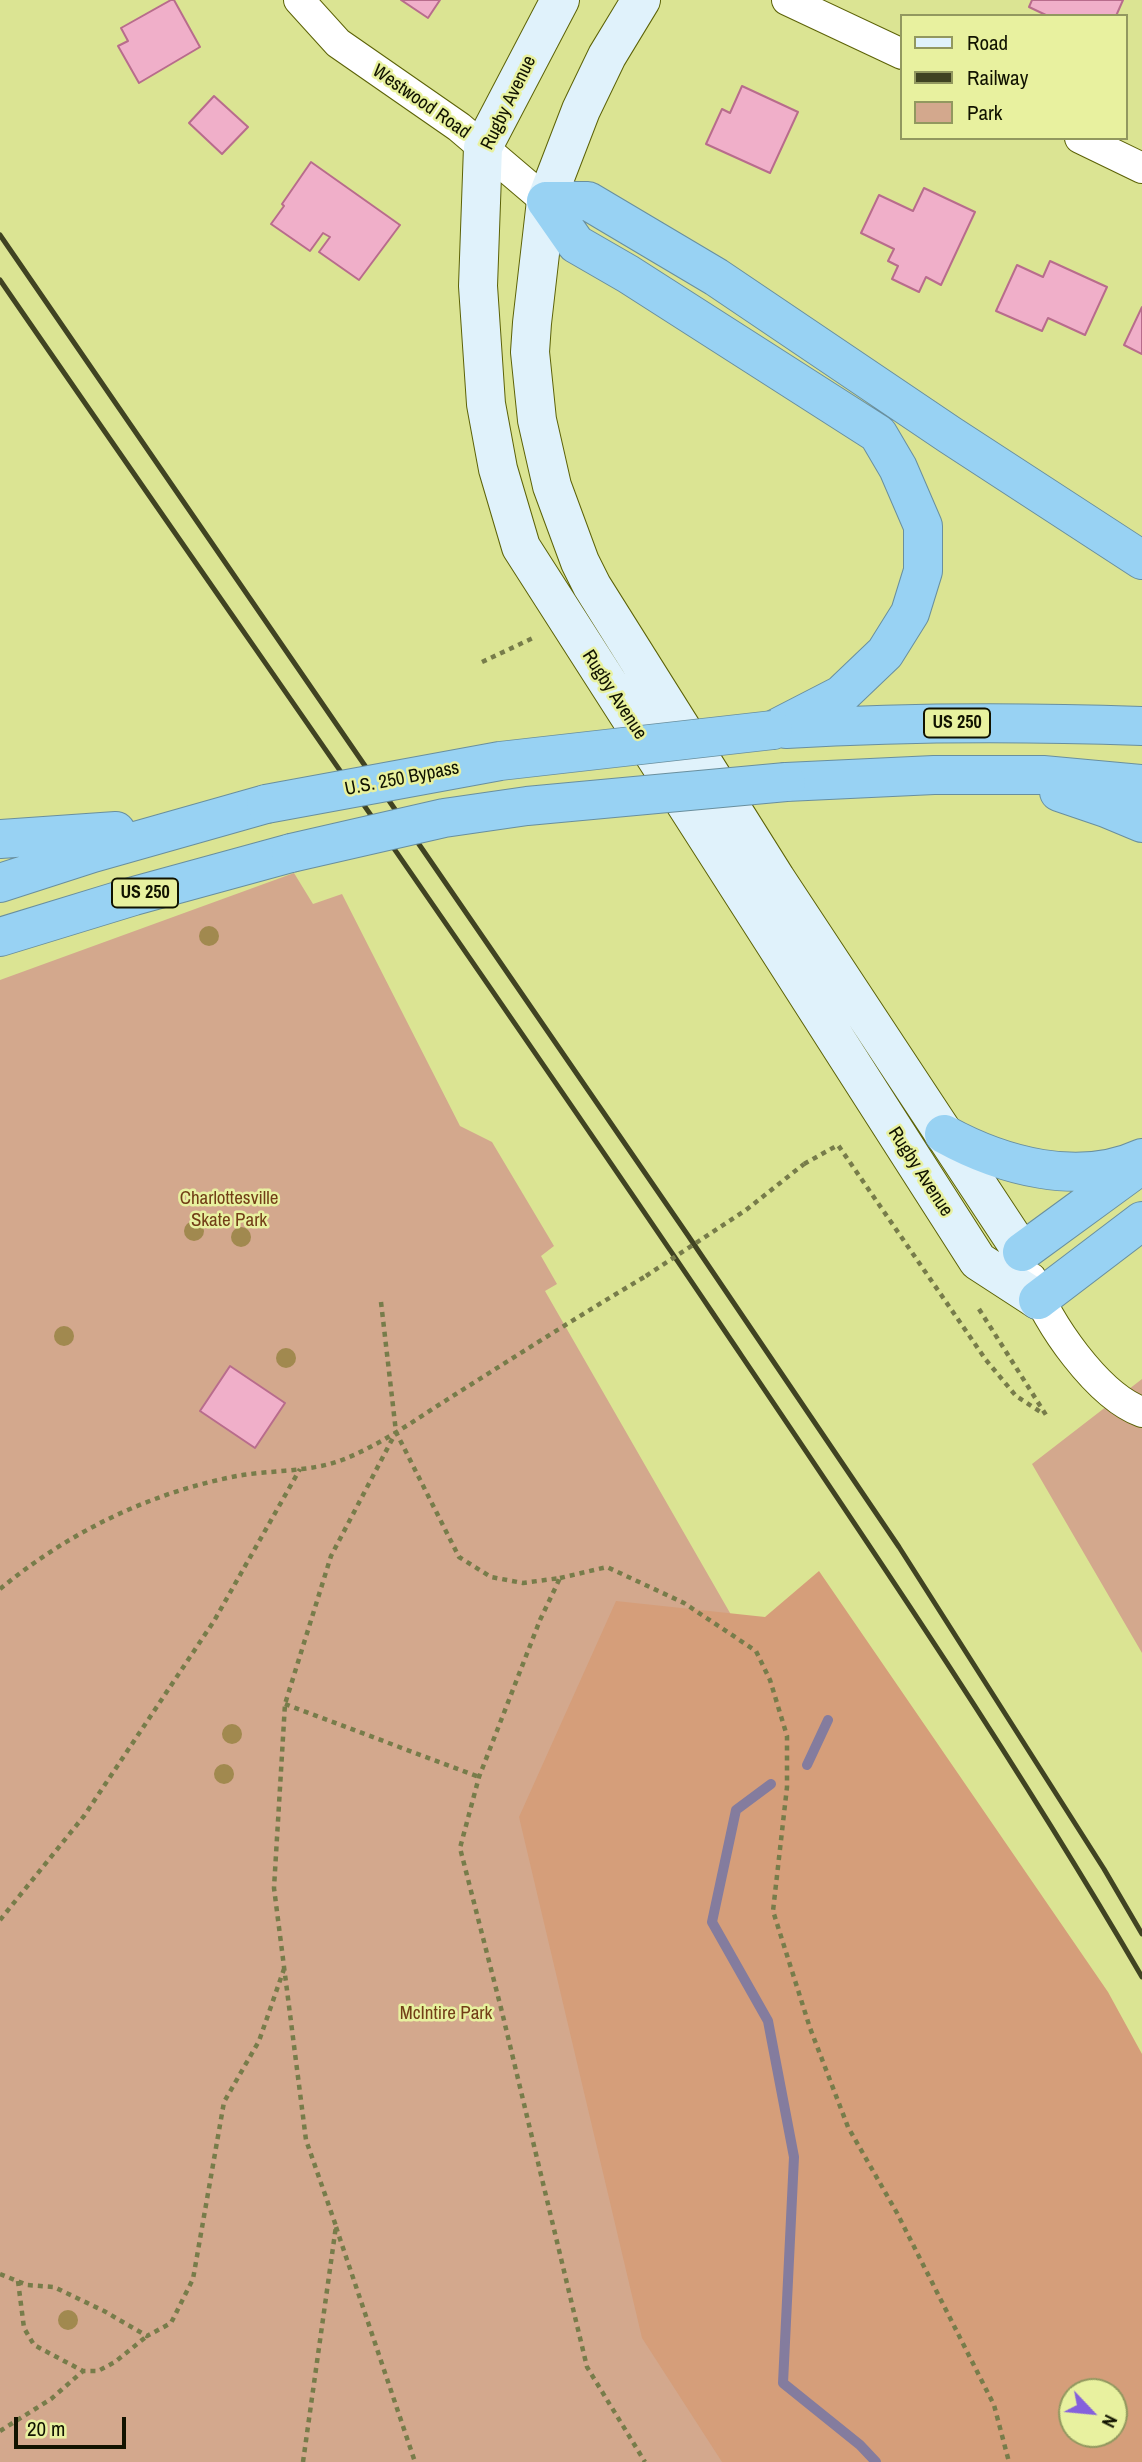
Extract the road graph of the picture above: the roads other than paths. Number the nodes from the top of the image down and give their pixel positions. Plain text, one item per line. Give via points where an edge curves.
1 (299, 0) edge
2 (560, 0) edge
3 (641, 0) edge
4 (787, 0) edge
5 (900, 53) edge
6 (1084, 140) edge
7 (483, 147) junction
8 (1142, 168) edge
9 (546, 201) junction
10 (1142, 560) edge
11 (1142, 726) edge
12 (773, 730) junction
13 (999, 776) junction
14 (1142, 784) edge
15 (1142, 823) edge
16 (178, 828) junction
17 (0, 839) edge
18 (0, 883) edge
19 (0, 937) edge
20 (944, 1134) junction
21 (1142, 1158) edge
22 (1142, 1165) edge
23 (1142, 1221) edge
24 (1022, 1252) junction
25 (1038, 1300) junction
26 (1142, 1412) edge

1 - 7 street, Westwood Road via 338,43
2 - 7 street, Rugby Avenue
3 - 9 street, Rugby Avenue via 581,110
4 - 5 street
6 - 8 street
7 - 9 street, Westwood Road
7 - 25 street, Rugby Avenue via 478,286 486,404 498,469 521,547 978,1261
9 - 10 highway via 588,201 716,277
9 - 12 highway via 576,244 878,434 923,526 923,571 910,613 885,653 841,695
9 - 20 street, Rugby Avenue via 530,352 537,420 552,486 580,562 769,867
11 - 12 highway, US 250 via 1027,722
12 - 16 highway, U.S. 250 Bypass / US 250, bridge via 500,761 266,804
13 - 14 highway, US 250
13 - 15 highway
13 - 19 highway, US 250, bridge via 786,782 444,818 291,853
16 - 17 highway
16 - 18 highway, US 250
20 - 21 highway via 1001,1160 1048,1170 1091,1171
20 - 24 street, Rugby Avenue
22 - 24 highway
23 - 25 highway
24 - 25 street
25 - 26 street via 1101,1386

